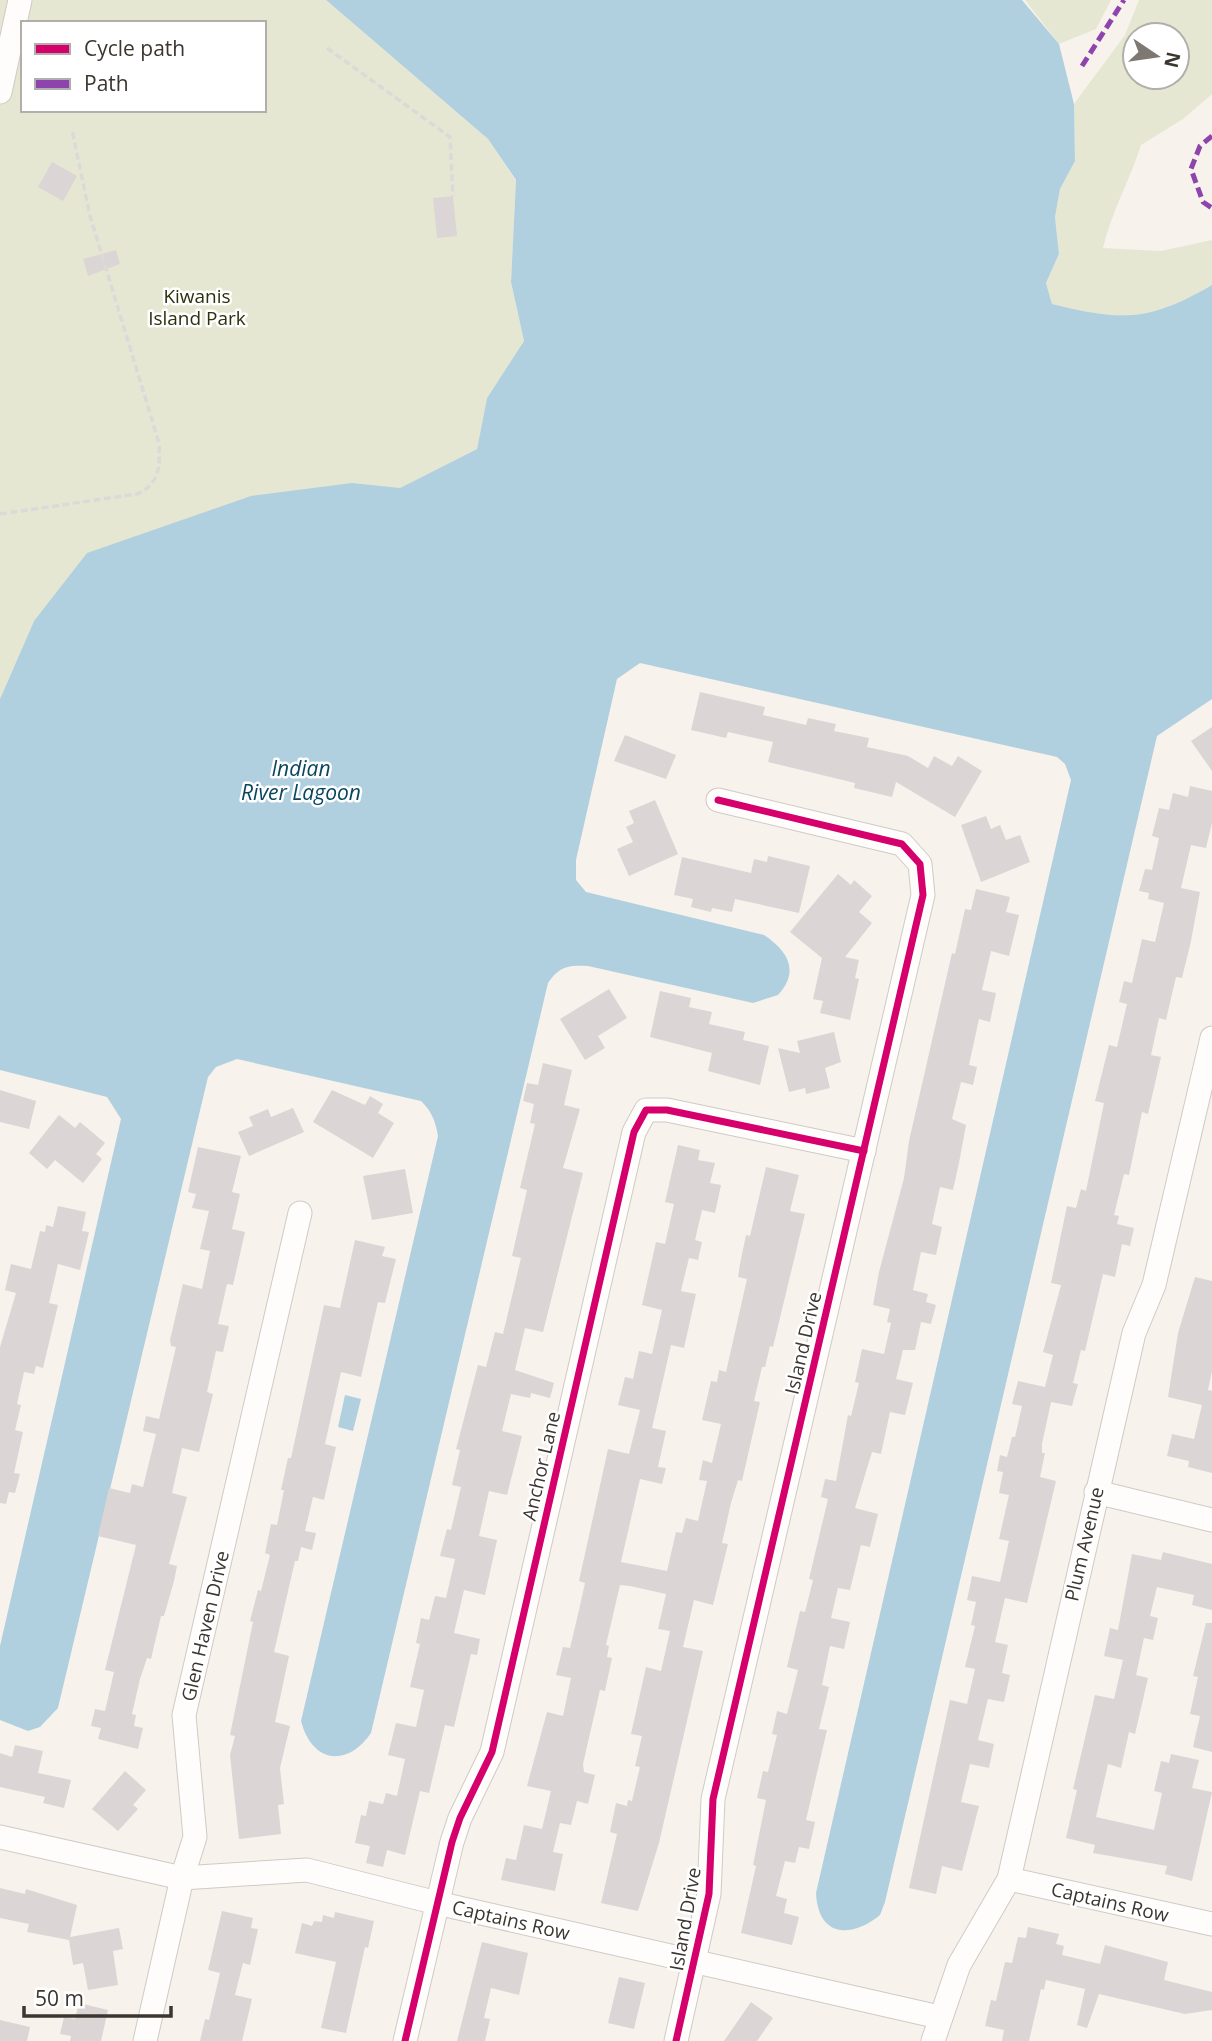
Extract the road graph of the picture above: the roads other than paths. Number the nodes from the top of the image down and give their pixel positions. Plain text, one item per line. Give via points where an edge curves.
1 (20, 0) edge
2 (0, 92) edge
3 (718, 800) dead end
4 (1212, 1038) edge
5 (864, 1151) junction
6 (300, 1213) dead end
7 (1096, 1492) junction
8 (1212, 1520) edge
9 (0, 1837) edge
10 (182, 1878) junction
11 (1009, 1879) junction
12 (437, 1903) junction
13 (1212, 1924) edge
14 (694, 1962) junction
15 (939, 2017) junction
16 (145, 2041) edge
17 (405, 2041) edge
18 (676, 2041) edge
19 (933, 2041) edge

1 - 2 street
3 - 5 street, Island Drive via 902,844 920,864 923,895
4 - 7 street, Plum Avenue via 1154,1285 1134,1333
5 - 12 street, Anchor Lane via 667,1110 646,1110 634,1132 492,1752 460,1818
5 - 14 street, Island Drive via 713,1799 709,1894
6 - 10 street, Glen Haven Drive via 184,1715 195,1837
7 - 8 street
7 - 11 street, Plum Avenue
9 - 10 street, Captains Row
10 - 12 street, Captains Row via 307,1870
10 - 16 street, Glen Haven Drive
11 - 13 street, Captains Row
11 - 15 street, Plum Avenue via 959,1965
12 - 14 street, Captains Row
12 - 17 street, Anchor Lane
14 - 15 street, Captains Row
14 - 18 street, Island Drive
15 - 19 street, Plum Avenue

